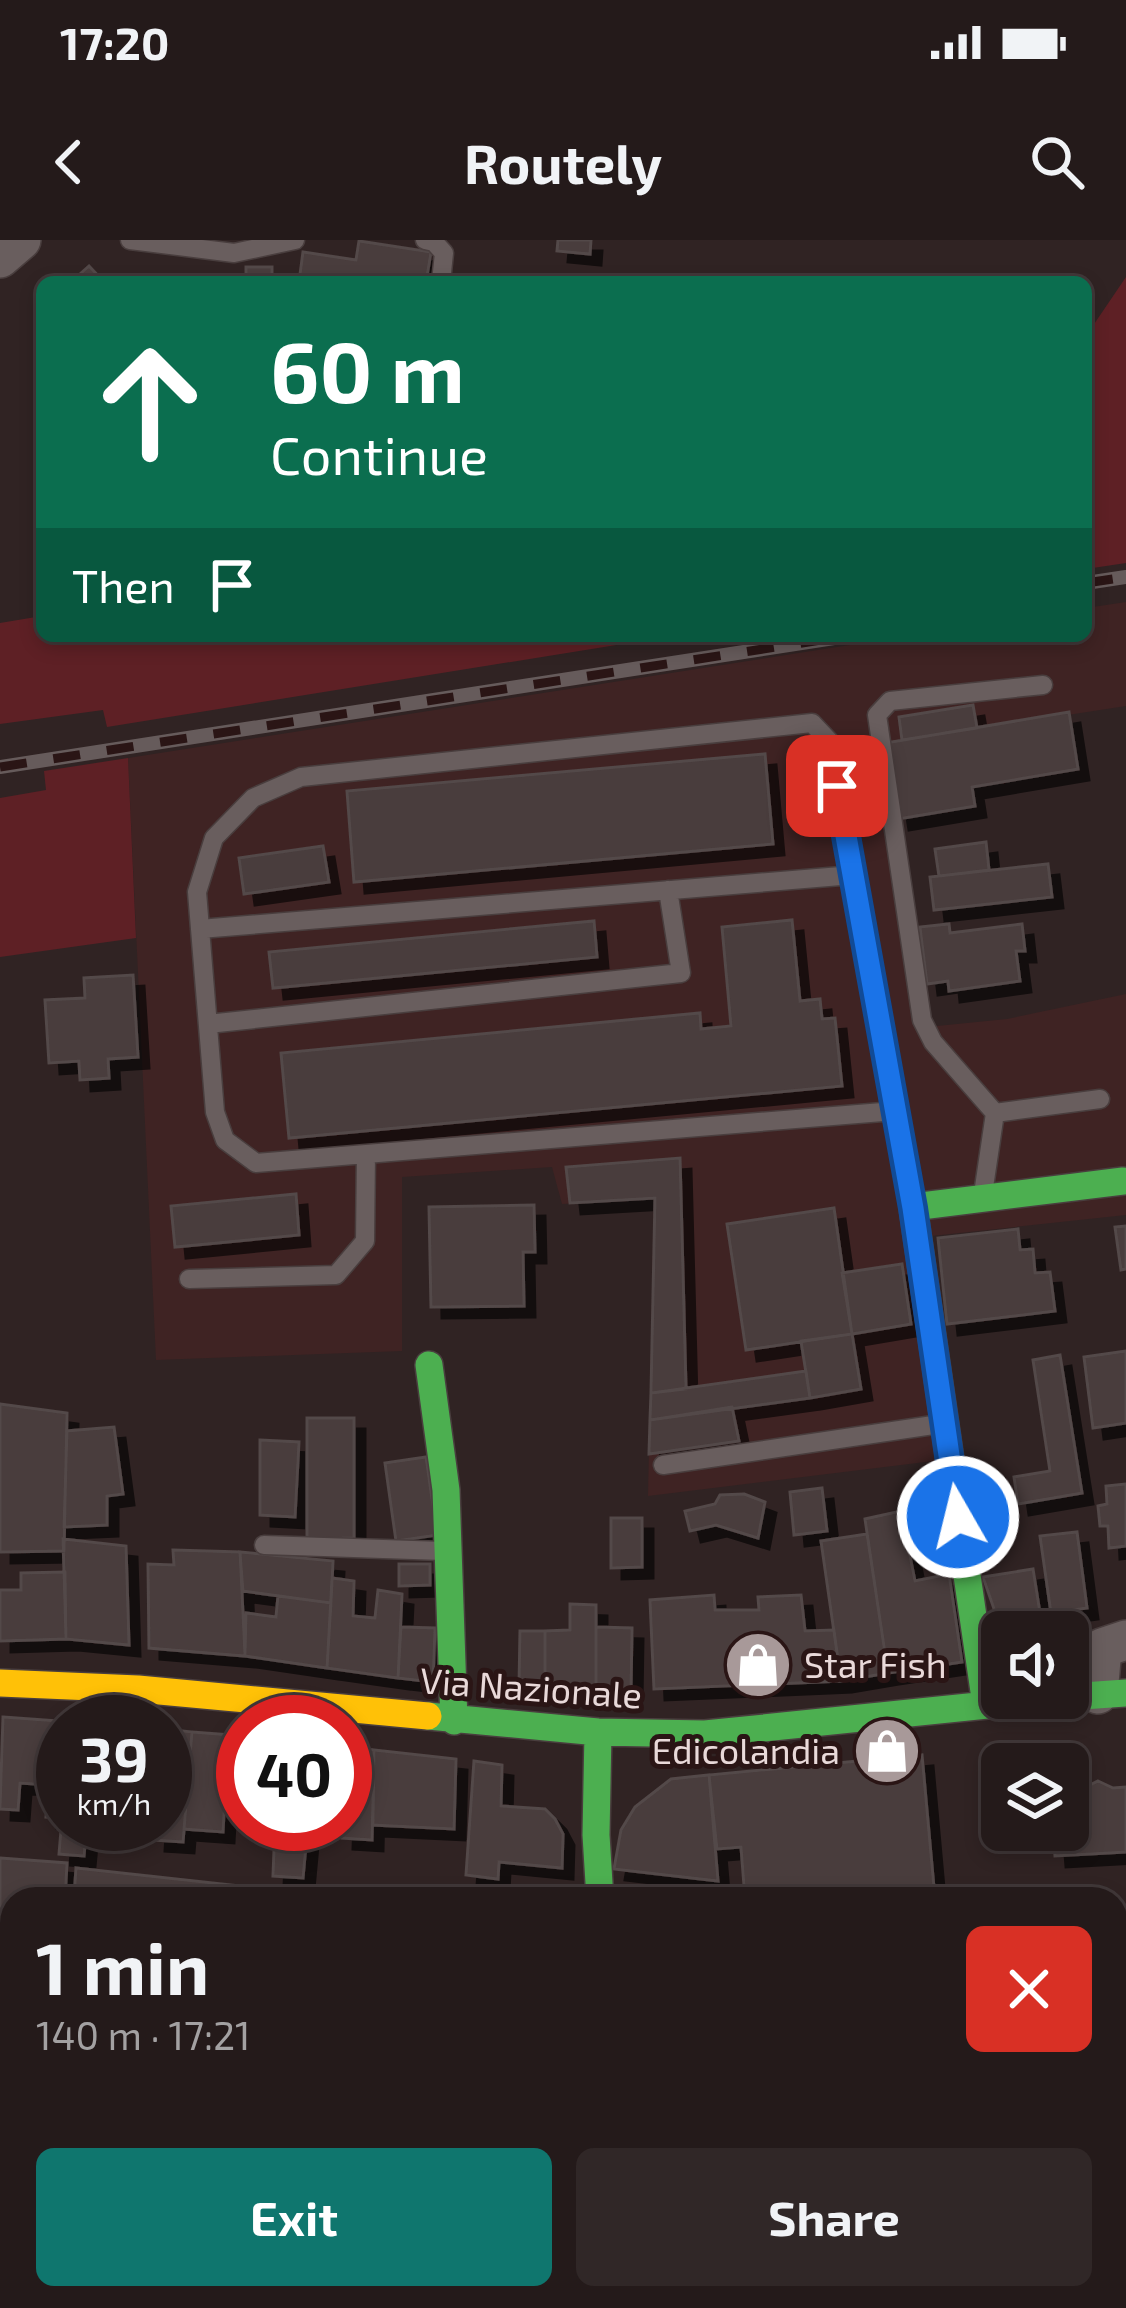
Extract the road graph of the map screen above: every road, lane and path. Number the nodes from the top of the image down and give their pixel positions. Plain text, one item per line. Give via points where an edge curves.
1 (20, 240) edge
2 (130, 240) edge
3 (295, 240) edge
4 (425, 240) edge
5 (0, 258) edge
6 (442, 276) edge
7 (1043, 685) dead end
8 (853, 875) junction
9 (668, 890) junction
10 (200, 928) junction
11 (208, 1024) junction
12 (1100, 1099) dead end
13 (895, 1111) junction
14 (995, 1114) junction
15 (366, 1154) junction
16 (1124, 1180) edge
17 (982, 1199) junction
18 (913, 1208) junction
19 (189, 1279) dead end
20 (429, 1365) dead end
21 (944, 1424) junction
22 (663, 1465) dead end
23 (264, 1545) dead end
24 (448, 1551) junction
25 (1126, 1640) edge
26 (981, 1672) edge
27 (0, 1683) edge
28 (1097, 1695) edge
29 (981, 1706) edge
30 (454, 1721) junction
31 (598, 1732) junction
32 (599, 1887) edge

1 - 5 street
2 - 3 lane via 234,253
4 - 6 lane via 444,254
7 - 14 lane via 890,701 877,715 922,1021
8 - 9 lane
8 - 10 lane via 829,741 812,723 301,777 254,798 214,838 197,892
8 - 13 lane
9 - 10 lane
9 - 11 lane via 681,973
10 - 11 lane
11 - 15 lane via 225,1140 256,1163
12 - 14 lane
13 - 15 lane
13 - 18 lane
14 - 17 lane
15 - 19 lane via 365,1240 335,1275
16 - 17 street
17 - 18 street
18 - 21 street
20 - 24 street
21 - 22 lane
21 - 26 street
23 - 24 lane
24 - 30 street
25 - 28 street via 1102,1648
27 - 30 street, Via Nazionale
29 - 31 street, Via Nazionale via 769,1730
30 - 31 street, Via Nazionale
31 - 32 street

